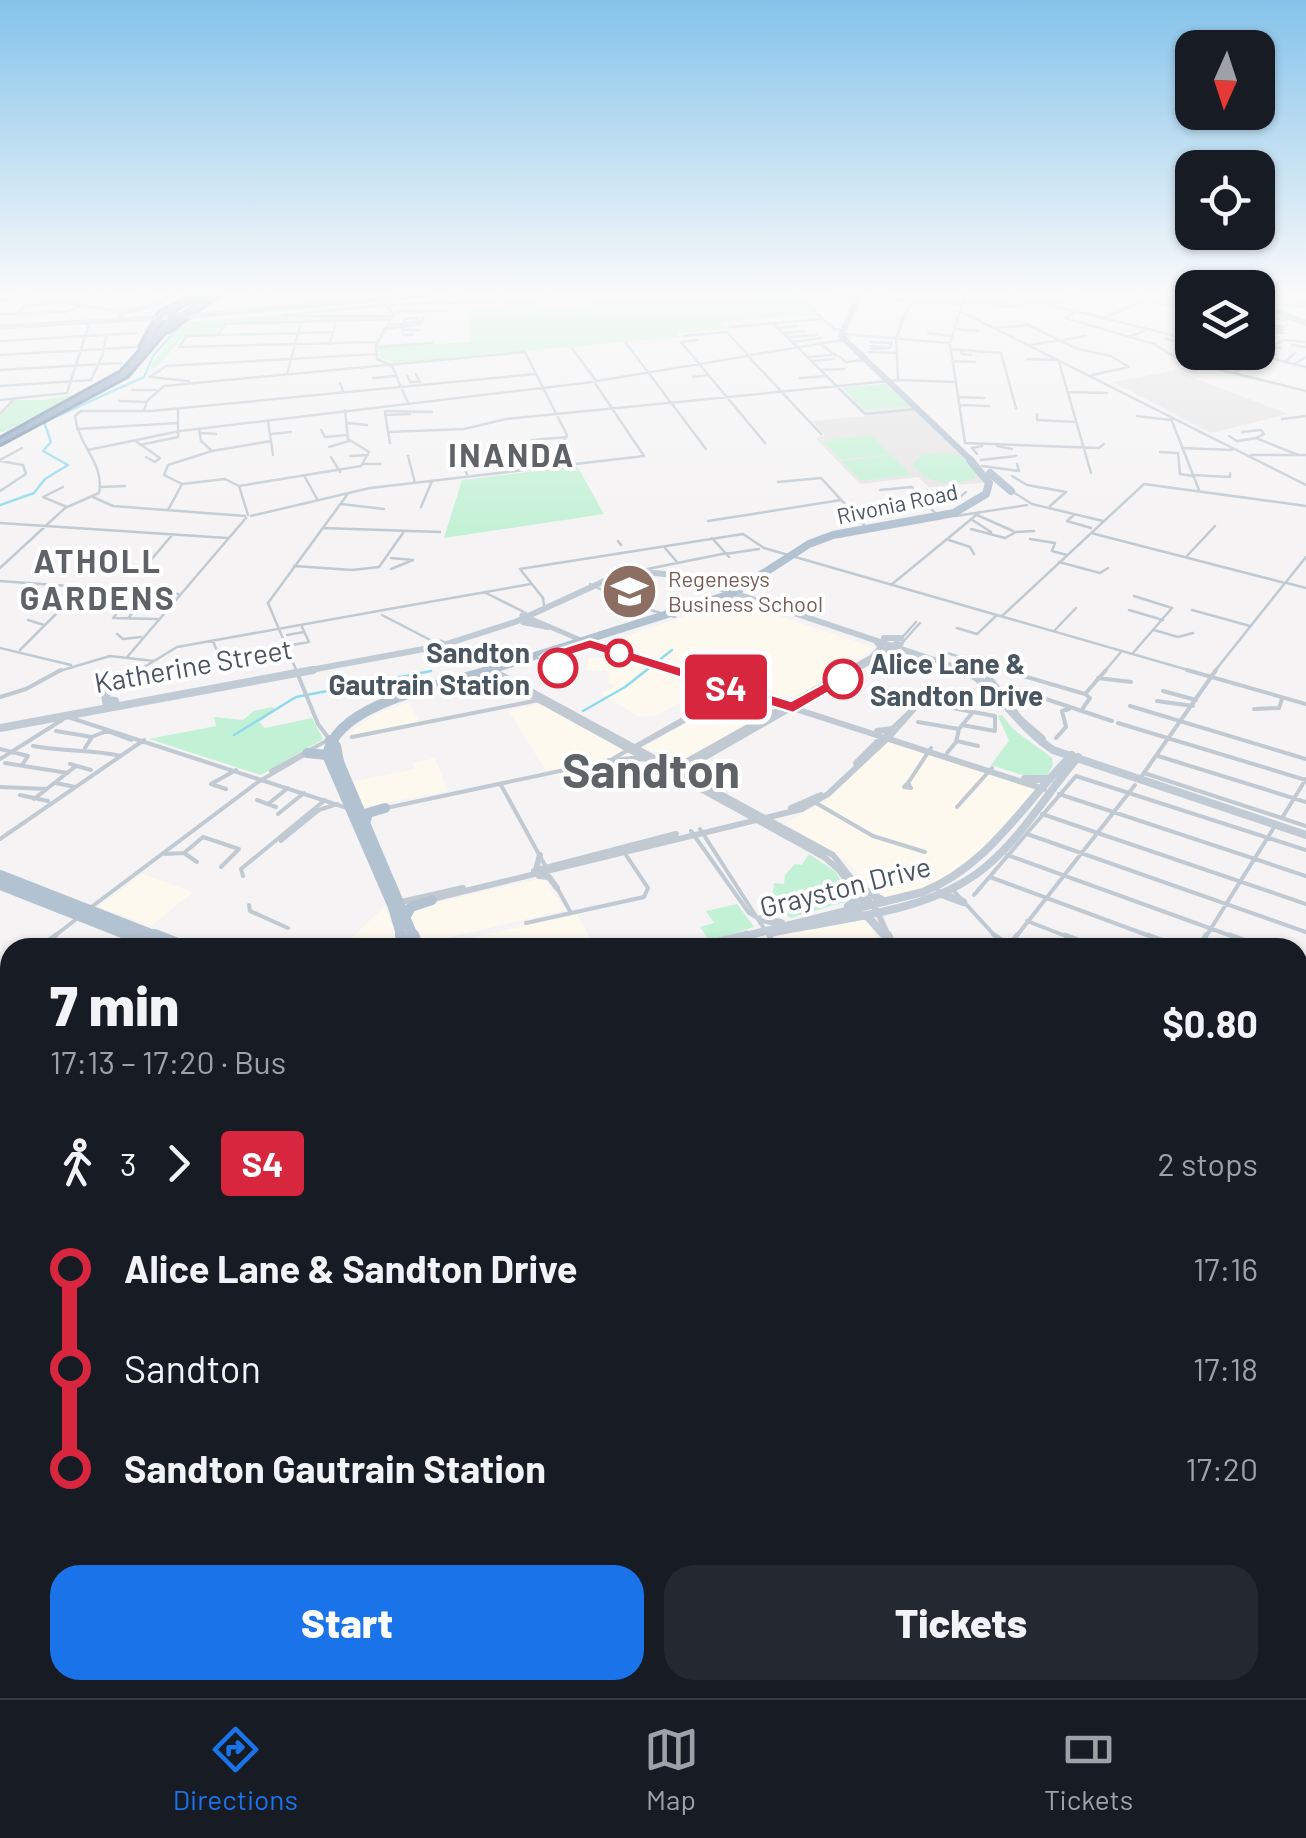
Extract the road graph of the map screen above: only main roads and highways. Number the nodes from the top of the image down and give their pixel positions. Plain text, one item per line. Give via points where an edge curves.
1 (117, 374) edge
2 (888, 374) edge
3 (893, 380) junction
4 (951, 438) junction
5 (0, 440) edge
6 (991, 482) junction
7 (1012, 491) road end
8 (865, 526) junction
9 (794, 557) junction
10 (763, 581) junction
11 (711, 584) junction
12 (598, 586) junction
13 (737, 593) junction
14 (710, 603) junction
15 (766, 604) junction
16 (671, 613) junction
17 (525, 614) junction
18 (515, 622) junction
19 (649, 624) junction
20 (632, 626) junction
21 (548, 627) road end
22 (571, 636) road end
23 (871, 637) junction
24 (595, 642) junction
25 (444, 644) junction
26 (898, 644) junction
27 (567, 647) junction
28 (873, 656) road end
29 (548, 657) junction
30 (517, 663) junction
31 (297, 670) junction
32 (493, 672) junction
33 (114, 687) road end
34 (116, 701) junction
35 (104, 705) junction
36 (0, 727) edge
37 (346, 731) junction
38 (1053, 750) junction
39 (308, 753) road end
40 (332, 753) junction
41 (1074, 757) junction
42 (1068, 769) junction
43 (1113, 773) junction
44 (1025, 779) road end
45 (1051, 785) junction
46 (385, 808) road end
47 (355, 809) junction
48 (365, 824) junction
49 (1306, 830) edge
50 (377, 862) junction
51 (0, 875) edge
52 (0, 885) edge
53 (945, 888) junction
54 (414, 900) road end
55 (432, 900) road end
56 (396, 902) junction
57 (891, 902) junction
58 (964, 903) road end
59 (870, 906) junction
60 (84, 913) junction
61 (820, 914) junction
62 (849, 914) junction
63 (407, 919) junction
64 (883, 919) road end
65 (766, 932) edge
66 (885, 936) road end
67 (139, 938) edge
68 (158, 938) edge
69 (404, 938) edge
70 (414, 938) edge
71 (739, 938) edge

1 - 5 highway
2 - 3 main road, Rivonia Road
3 - 4 main road, Rivonia Road
3 - 4 main road, Rivonia Road
4 - 6 main road, Rivonia Road
4 - 6 main road, Rivonia Road via 982,463
6 - 7 main road
6 - 8 main road, Rivonia Road via 981,500 963,510
6 - 8 main road, Rivonia Road via 986,502 956,516
8 - 9 main road, Rivonia Road
8 - 9 main road, Rivonia Road via 808,544
9 - 10 main road, Rivonia Road
9 - 13 main road, Rivonia Road
10 - 13 main road, Rivonia Road
10 - 15 main road via 752,594
11 - 12 main road, Katherine Street via 655,572
11 - 13 main road
11 - 13 main road, Katherine Street
11 - 14 main road via 720,594
12 - 17 main road, Katherine Street
12 - 17 main road, Katherine Street
13 - 14 main road, Rivonia Road
13 - 15 main road, Katherine Street
14 - 15 main road
14 - 16 main road, Rivonia Road
15 - 23 main road, Katherine Street
16 - 19 main road, Rivonia Road
16 - 20 main road, Rivonia Road
17 - 18 main road, Katherine Street
17 - 25 main road, Katherine Street
18 - 21 main road
18 - 25 main road, Katherine Street
19 - 20 main road
19 - 24 main road, Rivonia Road
20 - 24 main road, Rivonia Road
22 - 27 main road via 576,641
23 - 26 main road, Katherine Street
23 - 28 main road via 880,646
24 - 27 main road, Rivonia Road
24 - 29 main road, Rivonia Road
25 - 31 main road, Katherine Street
26 - 38 main road via 980,678 1019,726
26 - 41 main road via 959,662 989,679 1027,726
27 - 30 main road, Rivonia Road
29 - 30 main road
29 - 32 main road, Rivonia Road
30 - 32 main road, Rivonia Road
31 - 34 main road, Katherine Street
31 - 35 main road, Katherine Street
32 - 37 main road, Rivonia Road via 374,708
33 - 34 main road via 106,700
34 - 35 main road, Katherine Street
35 - 36 main road, Katherine Street
37 - 40 main road
37 - 40 main road, Rivonia Road via 326,735
38 - 41 main road
38 - 45 main road via 1061,757
39 - 40 main road
40 - 47 main road
40 - 47 main road via 336,801
41 - 42 main road, Grayston Drive
41 - 43 main road
41 - 45 main road, Grayston Drive
41 - 49 main road
42 - 43 main road via 1085,765
42 - 45 main road, Grayston Drive
43 - 49 main road
44 - 45 main road
45 - 53 main road, Grayston Drive via 979,862
46 - 48 main road via 367,814
47 - 48 main road
47 - 50 main road via 359,843
48 - 50 main road
50 - 56 main road
51 - 60 main road
52 - 60 main road
53 - 57 main road, Grayston Drive
53 - 58 main road
54 - 56 main road
55 - 63 main road via 408,909
56 - 63 main road
56 - 69 main road
57 - 59 main road, Grayston Drive
57 - 61 main road via 858,890 854,904
57 - 64 main road
59 - 61 main road, Grayston Drive
59 - 62 main road, Grayston Drive
60 - 67 main road
60 - 68 main road
61 - 65 main road, Grayston Drive
62 - 65 main road, Grayston Drive
62 - 66 main road via 868,917
63 - 70 main road
65 - 71 main road, Grayston Drive

